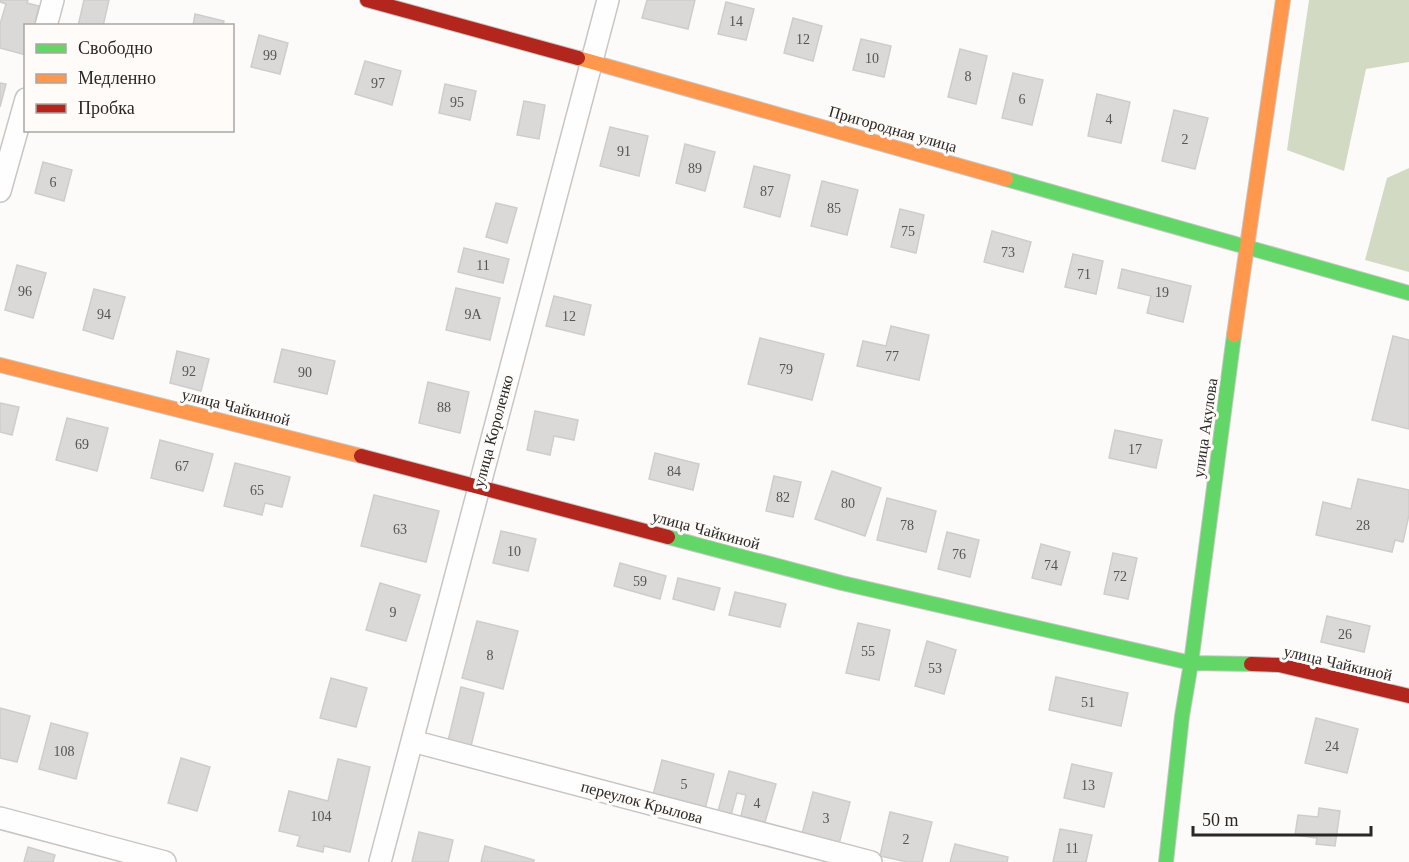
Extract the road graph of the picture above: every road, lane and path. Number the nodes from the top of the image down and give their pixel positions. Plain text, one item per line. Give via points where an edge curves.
1 (53, 0) edge
2 (368, 0) edge
3 (608, 0) edge
4 (1283, 0) edge
5 (47, 24) edge
6 (591, 61) junction
7 (24, 106) edge
8 (0, 190) edge
9 (1246, 246) junction
10 (1409, 293) edge
11 (0, 365) edge
12 (478, 486) junction
13 (1191, 663) junction
14 (1409, 696) edge
15 (412, 741) junction
16 (0, 818) edge
17 (165, 862) edge
18 (380, 862) edge
19 (871, 862) edge
20 (1166, 862) edge

1 - 5 street
2 - 6 main road, Пригородная улица
3 - 6 street, улица Короленко
4 - 9 main road, улица Акулова
6 - 9 main road, Пригородная улица
6 - 12 street, улица Короленко
7 - 8 street
9 - 10 main road, Пригородная улица
9 - 13 main road, улица Акулова
11 - 12 main road, улица Чайкиной
12 - 13 main road, улица Чайкиной via 842,584
12 - 15 street, улица Короленко
13 - 14 main road, улица Чайкиной via 1279,665
13 - 20 main road, улица Акулова
15 - 18 street, улица Короленко
15 - 19 street, переулок Крылова
16 - 17 street

